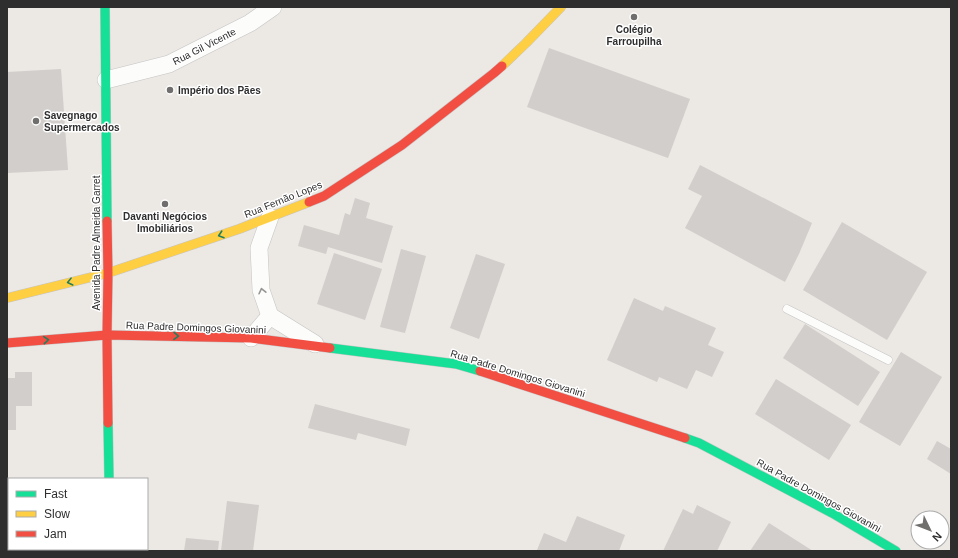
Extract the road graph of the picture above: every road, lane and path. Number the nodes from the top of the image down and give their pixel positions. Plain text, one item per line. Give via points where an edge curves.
1 (105, 7) edge
2 (273, 7) edge
3 (561, 7) edge
4 (106, 80) junction
5 (270, 217) junction
6 (239, 229) junction
7 (258, 248) junction
8 (108, 272) junction
9 (8, 299) edge
10 (787, 309) dead end
11 (270, 316) junction
12 (7, 335) edge
13 (107, 335) junction
14 (251, 338) junction
15 (15, 343) edge
16 (316, 346) junction
17 (888, 360) dead end
18 (109, 478) edge
19 (896, 551) edge

1 - 4 street, Avenida Padre Almeida Garret
2 - 4 street, Rua Gil Vicente via 250,23 169,64
3 - 5 street, Rua Fernão Lopes via 494,73 402,145 324,196
4 - 8 street, Avenida Padre Almeida Garret
5 - 6 street, Rua Fernão Lopes
5 - 7 street
6 - 7 street
6 -> 8 street, Rua Fernão Lopes
11 -> 7 street via 261,290
8 -> 9 street, Rua Fernão Lopes
8 - 13 street, Avenida Padre Almeida Garret
10 - 17 lane
11 - 14 street
11 - 16 street
12 - 15 street
13 -> 14 street, Rua Padre Domingos Giovanini
15 -> 13 street, Rua Padre Domingos Giovanini
13 - 18 street, Avenida Padre Almeida Garret
14 - 16 street, Rua Padre Domingos Giovanini
16 - 19 street, Rua Padre Domingos Giovanini via 456,364 699,442 832,513

